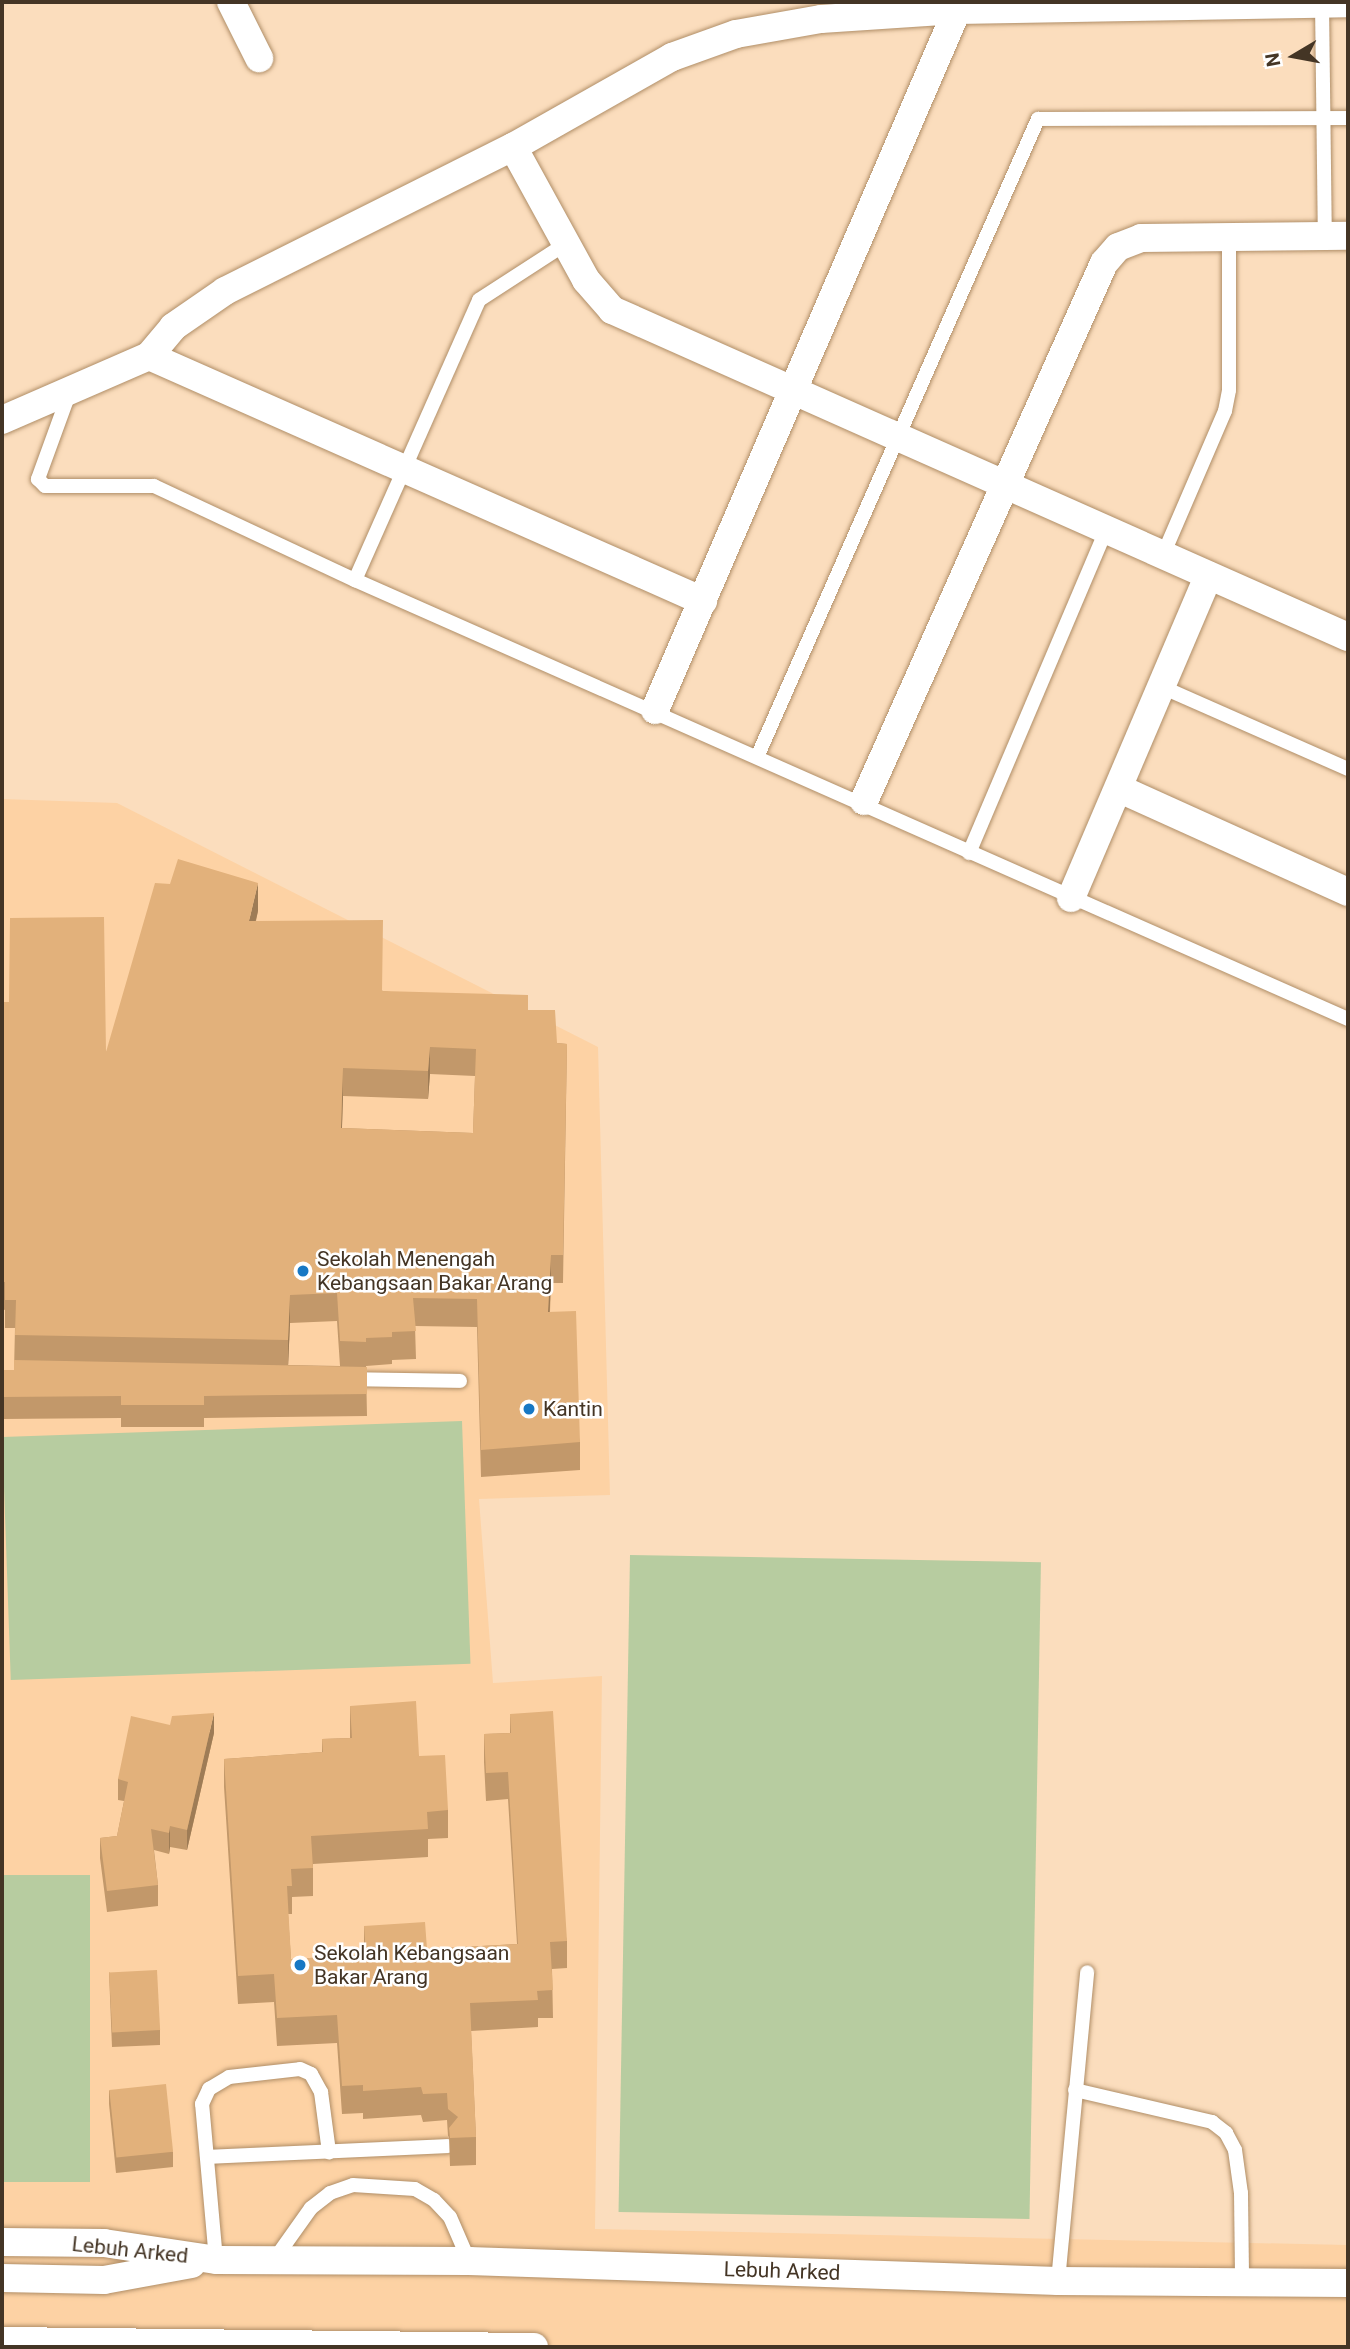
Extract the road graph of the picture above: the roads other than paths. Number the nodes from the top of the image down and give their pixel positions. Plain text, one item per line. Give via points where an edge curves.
1 (231, 2) edge
2 (1335, 3) edge
3 (957, 10) junction
4 (260, 58) dead end
5 (1348, 118) edge
6 (1324, 119) junction
7 (513, 148) junction
8 (1229, 234) junction
9 (1337, 235) edge
10 (567, 243) junction
11 (149, 356) junction
12 (793, 388) junction
13 (70, 390) junction
14 (2, 419) edge
15 (900, 435) junction
16 (407, 471) junction
17 (1005, 484) junction
18 (1106, 531) junction
19 (1163, 555) junction
20 (1208, 577) junction
21 (355, 580) junction
22 (703, 601) junction
23 (1348, 638) edge
24 (1162, 687) junction
25 (655, 710) junction
26 (758, 755) junction
27 (1348, 769) edge
28 (1120, 789) junction
29 (864, 801) junction
30 (969, 853) junction
31 (1348, 892) edge
32 (1071, 898) junction
33 (1348, 1019) edge
34 (335, 1378) edge
35 (460, 1381) dead end
36 (1087, 1972) dead end
37 (1075, 2090) junction
38 (447, 2146) edge
39 (328, 2152) junction
40 (207, 2157) junction
41 (2, 2242) edge
42 (216, 2260) junction
43 (274, 2260) junction
44 (469, 2261) junction
45 (2, 2278) edge
46 (1242, 2280) junction
47 (1058, 2281) junction
48 (1348, 2283) edge
49 (2, 2341) edge
50 (363, 2346) edge
51 (534, 2347) edge

1 - 4 street
2 - 3 street
2 - 6 lane
3 - 7 street via 821,19 736,34 672,57
3 - 12 street
5 - 6 lane
6 - 9 lane
6 - 15 lane via 1038,119
7 - 10 street
7 - 11 street via 225,291 173,327
8 - 9 street
8 - 17 street via 1141,239 1118,247 1104,263
8 - 19 lane via 1229,390 1225,411
10 - 12 street via 597,297 612,310
10 - 16 lane via 479,300
11 - 13 street
11 - 16 street
12 - 15 street
12 - 22 street
13 - 14 street
13 - 21 lane via 37,479 45,486 154,486
15 - 17 street
15 - 26 lane
16 - 21 lane
16 - 22 street
17 - 18 street
17 - 29 street
18 - 19 street
18 - 30 lane
19 - 20 street
20 - 23 street
20 - 24 street
21 - 25 lane
22 - 25 street
24 - 27 lane
24 - 28 street
25 - 26 lane
26 - 29 lane
28 - 31 street
28 - 32 street
29 - 30 lane
30 - 32 lane
32 - 33 lane
34 - 35 lane
36 - 37 lane
37 - 46 lane via 1212,2122 1226,2133 1235,2150 1241,2193
37 - 47 lane
38 - 39 lane
39 - 40 lane
39 - 40 lane via 321,2092 311,2074 300,2069 229,2077 209,2090 202,2104
40 - 42 lane
41 - 42 street, Lebuh Arked via 104,2243
42 - 43 street, Lebuh Arked
42 - 45 street, Lebuh Arked via 104,2280
43 - 44 street, Lebuh Arked
43 - 44 lane via 311,2208 330,2193 353,2185 415,2189 434,2200 450,2217
44 - 47 street, Lebuh Arked
46 - 47 street, Lebuh Arked
46 - 48 street, Lebuh Arked
49 - 50 street
50 - 51 street

